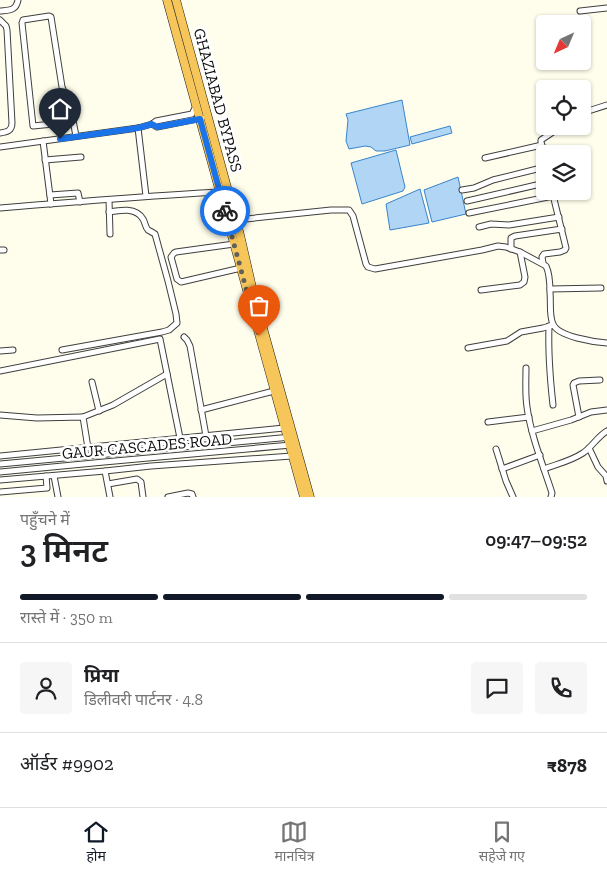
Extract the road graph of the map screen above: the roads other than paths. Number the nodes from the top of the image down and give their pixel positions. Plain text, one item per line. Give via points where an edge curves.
1 (18, 0) edge
2 (167, 0) edge
3 (176, 0) edge
4 (607, 8) edge
5 (0, 11) edge
6 (580, 11) dead end
7 (0, 20) edge
8 (186, 36) junction
9 (178, 38) junction
10 (196, 105) junction
11 (607, 105) edge
12 (591, 110) edge
13 (204, 118) junction
14 (73, 122) junction
15 (152, 124) junction
16 (138, 128) junction
17 (0, 133) edge
18 (549, 135) edge
19 (76, 136) junction
20 (43, 141) junction
21 (542, 145) edge
22 (536, 146) edge
23 (0, 147) edge
24 (81, 157) dead end
25 (485, 158) dead end
26 (45, 160) junction
27 (536, 169) edge
28 (536, 185) edge
29 (462, 190) dead end
30 (220, 192) junction
31 (50, 194) junction
32 (146, 196) junction
33 (536, 197) edge
34 (119, 199) junction
35 (109, 200) junction
36 (555, 200) edge
37 (467, 201) dead end
38 (80, 202) junction
39 (51, 204) junction
40 (0, 208) edge
41 (119, 211) junction
42 (109, 212) junction
43 (469, 213) dead end
44 (559, 217) junction
45 (236, 220) junction
46 (478, 227) dead end
47 (562, 229) junction
48 (110, 234) dead end
49 (234, 244) junction
50 (512, 249) junction
51 (520, 252) junction
52 (543, 264) junction
53 (241, 268) junction
54 (601, 288) dead end
55 (550, 289) junction
56 (481, 290) dead end
57 (551, 326) junction
58 (184, 337) dead end
59 (607, 343) edge
60 (468, 348) dead end
61 (13, 350) dead end
62 (62, 350) dead end
63 (0, 351) edge
64 (526, 368) dead end
65 (0, 371) edge
66 (167, 374) junction
67 (600, 380) dead end
68 (92, 382) dead end
69 (274, 391) junction
70 (553, 405) dead end
71 (201, 410) junction
72 (607, 410) edge
73 (99, 411) junction
74 (0, 415) edge
75 (83, 417) junction
76 (529, 417) junction
77 (579, 417) junction
78 (488, 422) dead end
79 (284, 428) junction
80 (532, 431) junction
81 (607, 431) edge
82 (206, 436) junction
83 (180, 438) junction
84 (291, 441) junction
85 (149, 442) junction
86 (88, 448) junction
87 (589, 448) junction
88 (150, 450) junction
89 (496, 450) dead end
90 (8, 455) junction
91 (540, 455) junction
92 (0, 456) edge
93 (292, 456) junction
94 (150, 458) junction
95 (0, 464) edge
96 (8, 464) junction
97 (151, 466) junction
98 (607, 466) edge
99 (502, 469) junction
100 (544, 469) junction
101 (16, 471) junction
102 (105, 471) junction
103 (0, 472) edge
104 (604, 474) junction
105 (46, 476) junction
106 (54, 476) junction
107 (17, 479) junction
108 (0, 480) edge
109 (607, 481) edge
110 (108, 484) junction
111 (22, 490) junction
112 (0, 492) edge
113 (24, 497) edge
114 (58, 497) edge
115 (110, 497) edge
116 (143, 497) edge
117 (168, 497) edge
118 (193, 497) edge
119 (304, 497) edge
120 (310, 497) edge
121 (514, 497) edge
122 (551, 497) edge

1 - 5 street via 12,10
2 - 9 highway, GHAZIABAD BYPASS
3 - 8 highway, GHAZIABAD BYPASS
4 - 6 street
7 - 17 street via 7,30 12,123 10,130
8 - 9 highway
8 - 13 highway, GHAZIABAD BYPASS
9 - 10 highway, GHAZIABAD BYPASS
10 - 13 highway, GHAZIABAD BYPASS
10 - 15 street via 192,114
11 - 12 street
13 - 15 street via 157,127
13 - 30 highway, GHAZIABAD BYPASS
13 - 45 highway, GHAZIABAD BYPASS
14 - 14 street via 62,87 51,17 23,20 33,126
14 - 19 street
15 - 16 street
16 - 19 street
16 - 32 street
18 - 21 street via 542,140
19 - 20 street
20 - 23 street
20 - 26 street
22 - 25 street
24 - 26 street
26 - 31 street
27 - 29 street
28 - 37 street
30 - 32 street
30 - 49 highway, GHAZIABAD BYPASS
31 - 38 street via 78,193
31 - 39 street
32 - 34 street
33 - 43 street
34 - 35 street
34 - 41 street
35 - 38 street
35 - 42 street
36 - 44 street
38 - 39 street
39 - 40 street
41 - 42 street
41 - 62 street via 136,212 144,220 146,229 154,234 170,288 176,326 162,332
42 - 48 street
44 - 46 street
44 - 47 street
45 - 50 street via 349,210 366,264 375,269 498,246
45 - 84 highway, GHAZIABAD BYPASS
47 - 50 street via 515,236 511,238
47 - 52 street via 565,250 544,254
49 - 53 highway, GHAZIABAD BYPASS
49 - 53 street via 174,253 171,256 177,279 181,282
50 - 51 street
51 - 52 street
51 - 56 street via 526,280 523,284
52 - 55 street via 548,269
53 - 69 highway, GHAZIABAD BYPASS
54 - 55 street
55 - 57 street
57 - 59 street via 586,340
57 - 60 street via 522,332 507,341
57 - 70 street via 549,362
58 - 71 street via 190,346
61 - 63 street
64 - 76 street
65 - 66 street via 160,339
66 - 73 street
66 - 83 street
67 - 77 street via 574,383
68 - 73 street
69 - 71 street
69 - 79 highway, GHAZIABAD BYPASS
71 - 82 street
72 - 77 street
73 - 75 street
74 - 75 street
75 - 86 street
76 - 78 street
76 - 80 street
77 - 80 street
79 - 82 street
79 - 84 highway, GHAZIABAD BYPASS
80 - 91 street
81 - 87 street
82 - 83 street
83 - 85 street
84 - 88 street, GAUR CASCADES ROAD
84 - 93 highway, GHAZIABAD BYPASS
84 - 94 street, GAUR CASCADES ROAD
84 - 120 highway, GHAZIABAD BYPASS
85 - 86 street
85 - 88 street
86 - 90 street
87 - 100 street via 572,459
87 - 104 street
88 - 96 street, GAUR CASCADES ROAD
89 - 99 street
90 - 92 street
90 - 96 street
91 - 99 street
91 - 100 street
93 - 97 street
93 - 119 highway, GHAZIABAD BYPASS
94 - 97 street
94 - 101 street, GAUR CASCADES ROAD
95 - 96 street, GAUR CASCADES ROAD
97 - 102 street
98 - 104 street
99 - 121 street
100 - 122 street
101 - 103 street, GAUR CASCADES ROAD
101 - 107 street
102 - 106 street
102 - 110 street
104 - 109 street
105 - 106 street
105 - 107 street
105 - 111 street via 47,488
106 - 114 street
107 - 108 street
110 - 115 street
110 - 116 street via 137,479 141,482
111 - 112 street
111 - 113 street
117 - 118 street via 188,493

